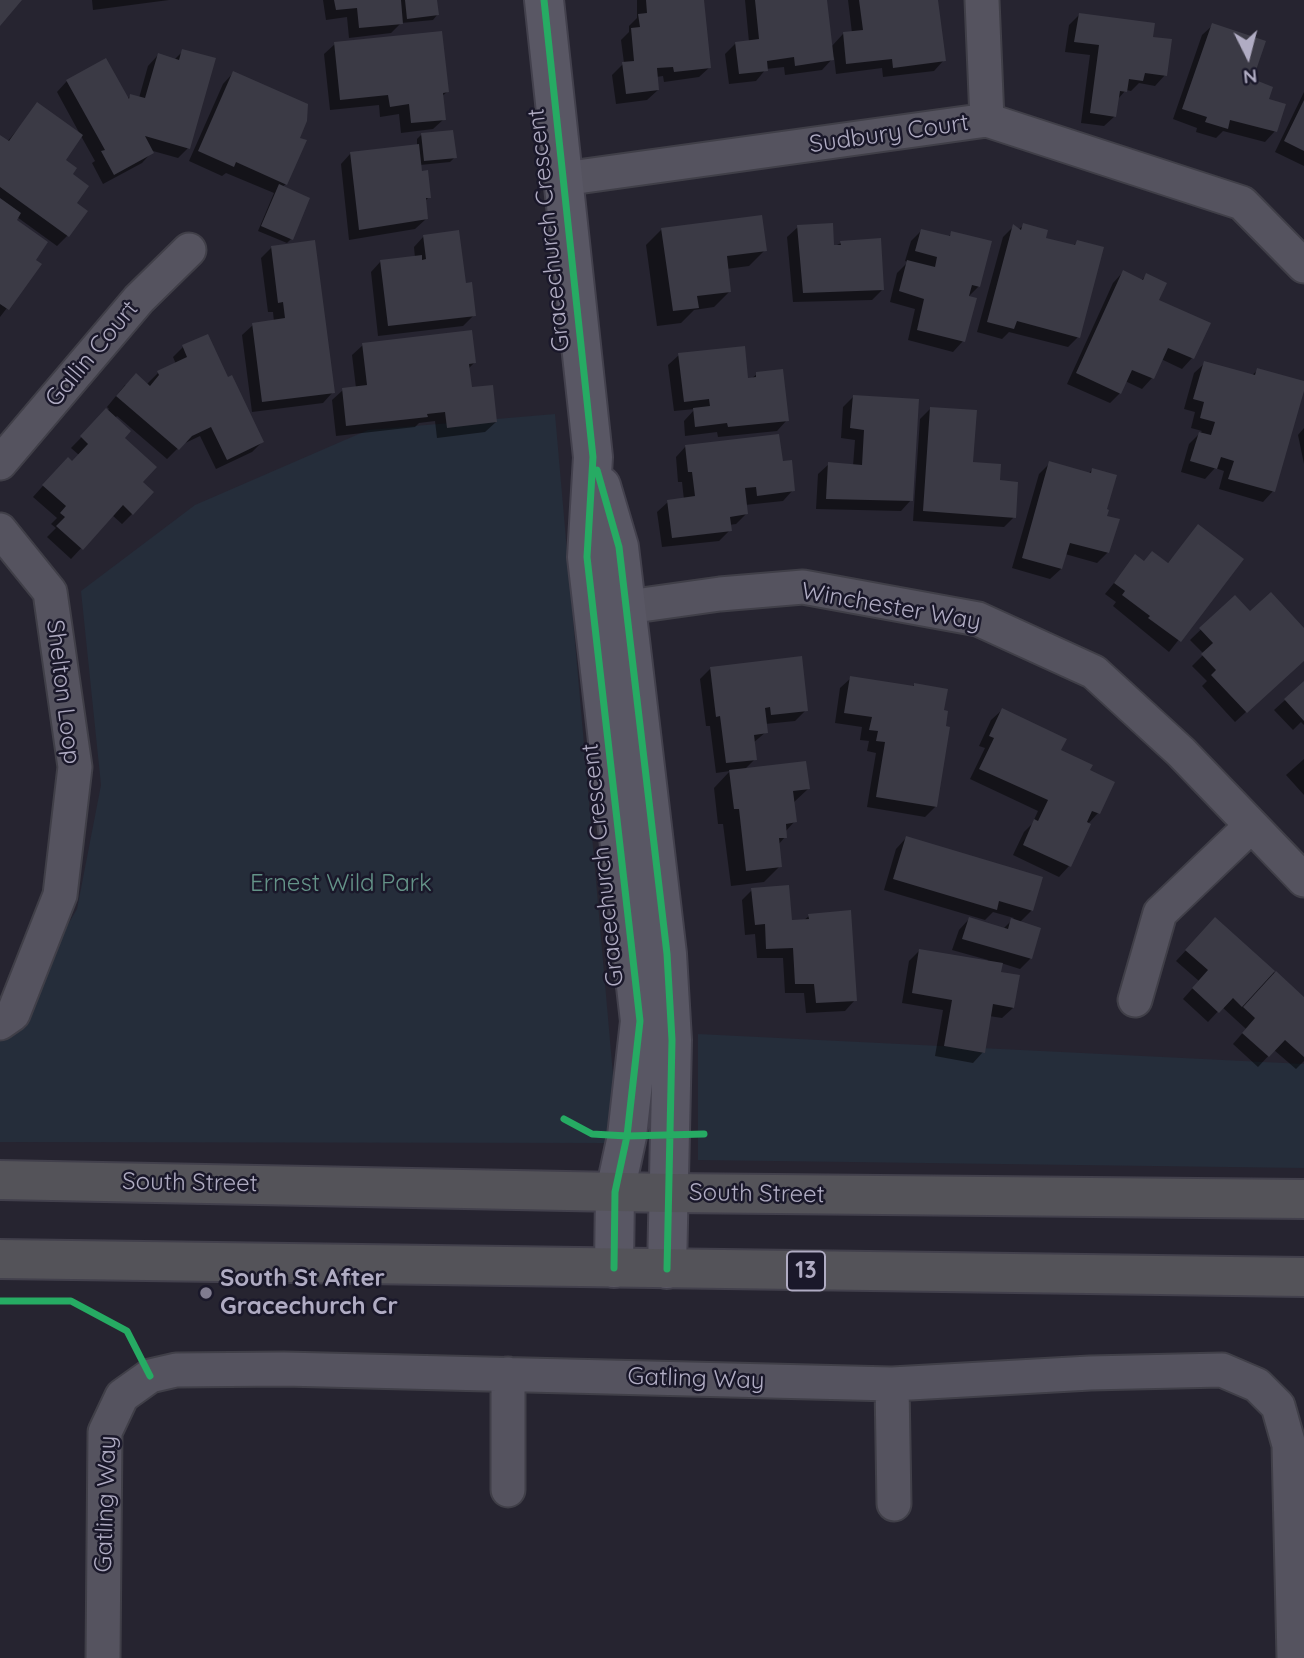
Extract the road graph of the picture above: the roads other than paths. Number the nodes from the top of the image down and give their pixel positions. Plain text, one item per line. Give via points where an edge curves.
1 (544, 0) edge
2 (982, 0) edge
3 (987, 120) junction
4 (563, 179) junction
5 (189, 250) dead end
6 (1304, 266) edge
7 (0, 463) edge
8 (0, 530) edge
9 (610, 609) junction
10 (1251, 826) junction
11 (1304, 880) edge
12 (1135, 1000) dead end
13 (0, 1023) edge
14 (0, 1180) edge
15 (615, 1192) junction
16 (670, 1193) junction
17 (1304, 1199) edge
18 (0, 1259) edge
19 (614, 1268) junction
20 (667, 1269) junction
21 (1304, 1277) edge
22 (508, 1374) junction
23 (892, 1384) junction
24 (508, 1490) dead end
25 (894, 1504) dead end
26 (103, 1658) edge
27 (1294, 1658) edge

1 - 4 street, Gracechurch Crescent
2 - 3 street
3 - 4 street, Sudbury Court
3 - 6 street, Sudbury Court via 1242,203
4 - 9 street, Gracechurch Crescent via 593,457 620,547
5 - 7 street, Gallin Court via 139,299
8 - 13 street, Shelton Loop via 50,592 75,767 60,895 13,1014
9 - 10 street, Winchester Way via 803,587 978,619 1094,672 1181,752
9 - 15 street, Gracechurch Crescent via 640,1021 627,1136
9 - 16 street, Gracechurch Crescent via 667,954 672,1040
10 - 11 street, Winchester Way
10 - 12 street via 1160,913
14 - 15 highway, South Street
15 - 16 highway, South Street
15 - 19 street, Gracechurch Crescent
16 - 17 highway, South Street
16 - 20 street, Gracechurch Crescent
18 - 19 highway, 13
19 - 20 highway, 13
20 - 21 highway, 13
22 - 23 street, Gatling Way
22 - 24 street
22 - 26 street, Gatling Way via 176,1370 141,1382 122,1396 104,1432
23 - 25 street
23 - 27 street, Gatling Way via 1222,1370 1257,1385 1278,1406 1289,1445

